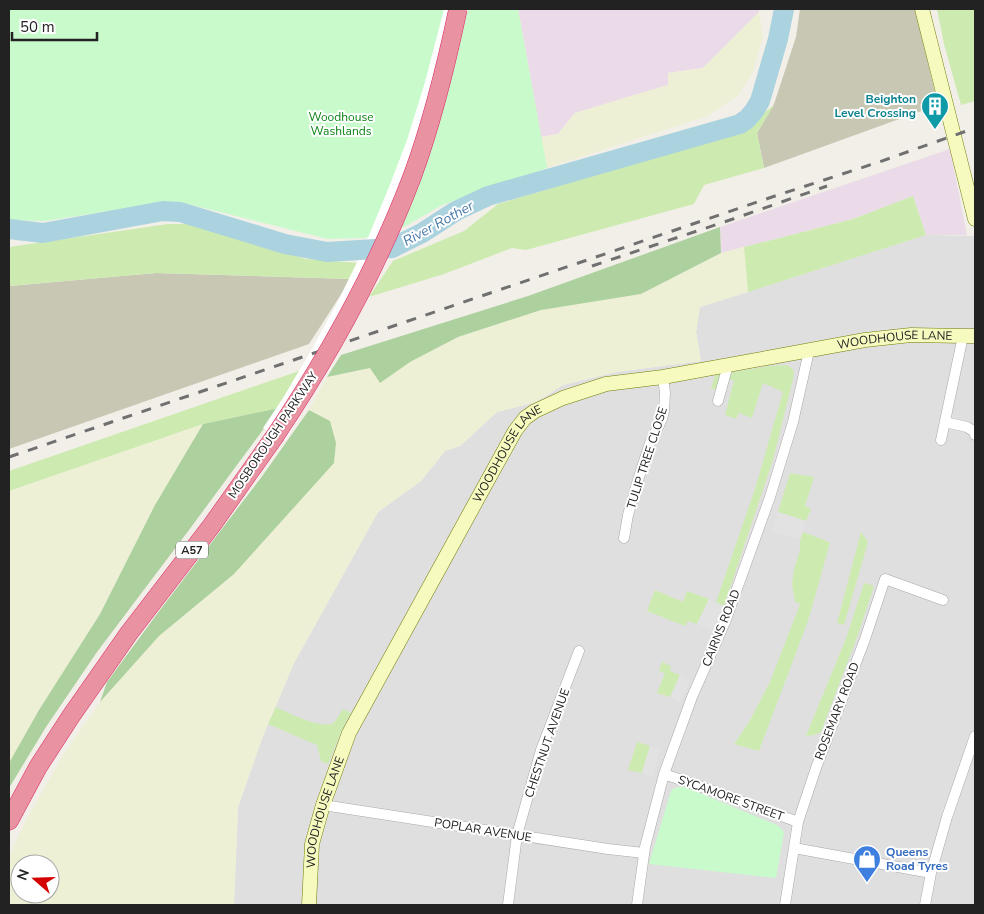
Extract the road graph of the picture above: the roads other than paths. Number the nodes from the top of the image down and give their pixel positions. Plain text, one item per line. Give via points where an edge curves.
1 (458, 9) edge
2 (922, 9) edge
3 (975, 219) edge
4 (969, 336) edge
5 (809, 351) junction
6 (728, 365) junction
7 (662, 377) junction
8 (718, 401) dead end
9 (945, 422) junction
10 (974, 439) edge
11 (941, 440) dead end
12 (624, 538) dead end
13 (943, 600) dead end
14 (579, 651) dead end
15 (975, 736) edge
16 (664, 774) junction
17 (323, 805) junction
18 (9, 822) edge
19 (798, 822) junction
20 (517, 835) junction
21 (794, 848) junction
22 (644, 853) junction
23 (931, 873) junction
24 (309, 905) edge
25 (508, 905) edge
26 (636, 905) edge
27 (785, 905) edge
28 (925, 905) edge

1 - 18 highway, MOSBOROUGH PARKWAY / A57, bridge via 433,113 412,175 356,302 326,358 275,436 71,716 38,767
2 - 3 street
4 - 5 street, WOODHOUSE LANE via 911,335
4 - 9 street
5 - 6 street, WOODHOUSE LANE
5 - 16 street, CAIRNS ROAD via 793,422 770,497 725,622 692,697
6 - 7 street, WOODHOUSE LANE
6 - 8 street
7 - 12 street, TULIP TREE CLOSE via 664,411 639,477
7 - 17 street, WOODHOUSE LANE via 606,384 564,398 525,418 349,733
9 - 10 street via 967,427 975,432
9 - 11 street
13 - 19 street, ROSEMARY ROAD via 885,579
14 - 20 street, CHESTNUT AVENUE via 541,750
15 - 23 street
16 - 19 street, SYCAMORE STREET
16 - 22 street, CAIRNS ROAD
17 - 20 street, POPLAR AVENUE
17 - 24 street, WOODHOUSE LANE via 312,844
19 - 21 street, ROSEMARY ROAD
20 - 22 street, POPLAR AVENUE
20 - 25 street, CHESTNUT AVENUE
21 - 23 street
21 - 27 street, ROSEMARY ROAD
22 - 26 street, CAIRNS ROAD
23 - 28 street

